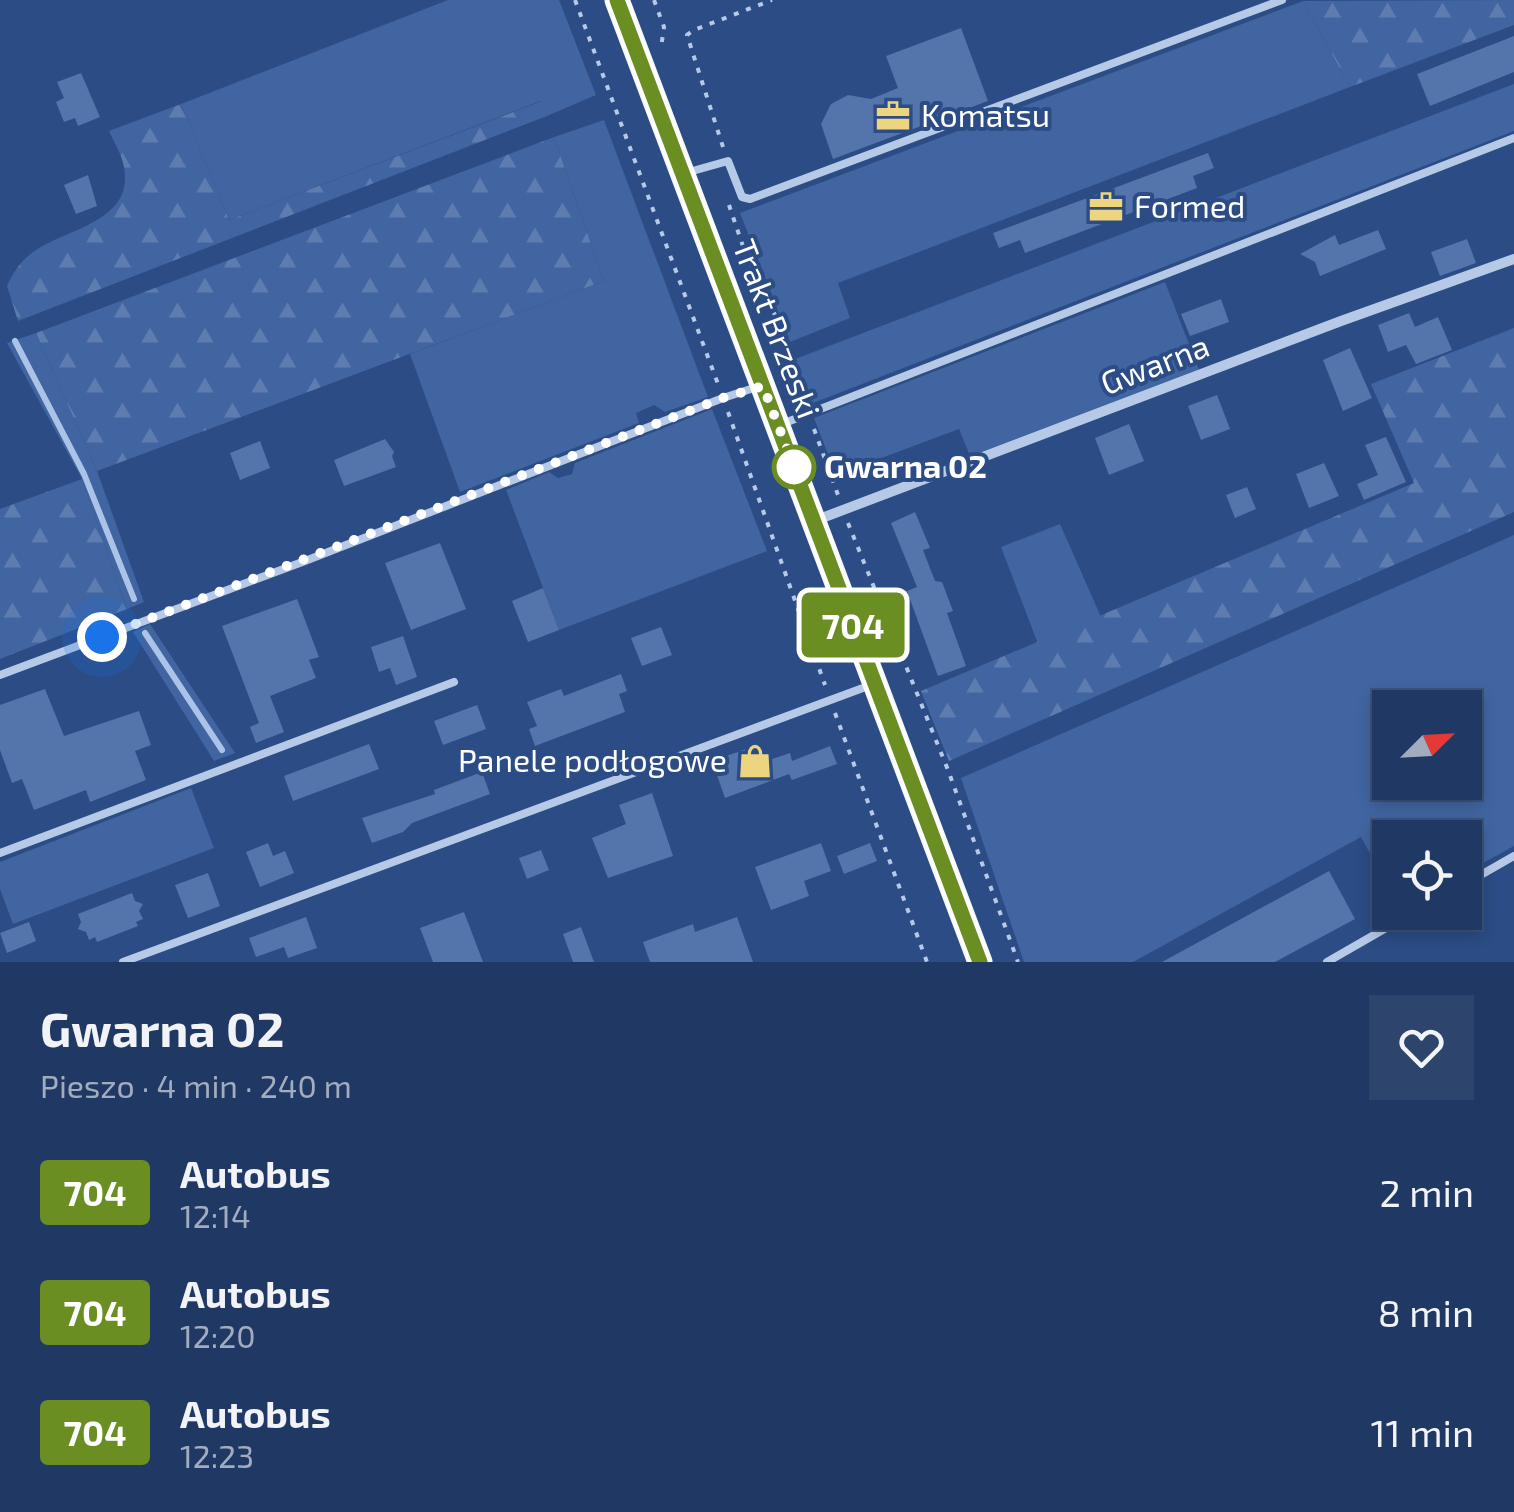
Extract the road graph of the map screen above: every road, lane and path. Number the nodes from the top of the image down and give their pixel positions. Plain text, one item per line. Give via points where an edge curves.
1 (576, 0) edge
2 (617, 0) edge
3 (654, 0) edge
4 (772, 0) edge
5 (1282, 0) edge
6 (661, 50) dead end
7 (1514, 138) edge
8 (728, 161) junction
9 (715, 164) junction
10 (683, 174) junction
11 (1514, 259) edge
12 (763, 386) junction
13 (723, 398) junction
14 (808, 414) junction
15 (778, 426) junction
16 (843, 511) junction
17 (814, 521) junction
18 (0, 675) edge
19 (454, 682) dead end
20 (875, 684) junction
21 (830, 700) junction
22 (0, 853) edge
23 (1514, 856) edge
24 (1482, 874) edge
25 (1383, 930) edge
26 (123, 962) edge
27 (927, 962) edge
28 (980, 962) edge
29 (1018, 962) edge
30 (1327, 962) edge

1 - 13 path
2 - 10 main road, Trakt Brzeski
3 - 6 path via 664,27
4 - 8 path via 687,36
5 - 8 lane via 750,199 742,196
7 - 14 lane
8 - 9 lane
9 - 10 lane
9 - 14 path
10 - 12 main road, Trakt Brzeski
11 - 16 street, Gwarna
12 - 13 lane
12 - 15 main road, Trakt Brzeski
13 - 18 lane
13 - 21 path
14 - 15 lane
14 - 16 path
15 - 17 main road, Trakt Brzeski
16 - 17 street, Gwarna
16 - 29 path
17 - 20 main road, Trakt Brzeski
19 - 22 lane
20 - 21 lane
20 - 28 main road, Trakt Brzeski
21 - 26 lane
21 - 27 path
23 - 24 lane
25 - 30 lane

